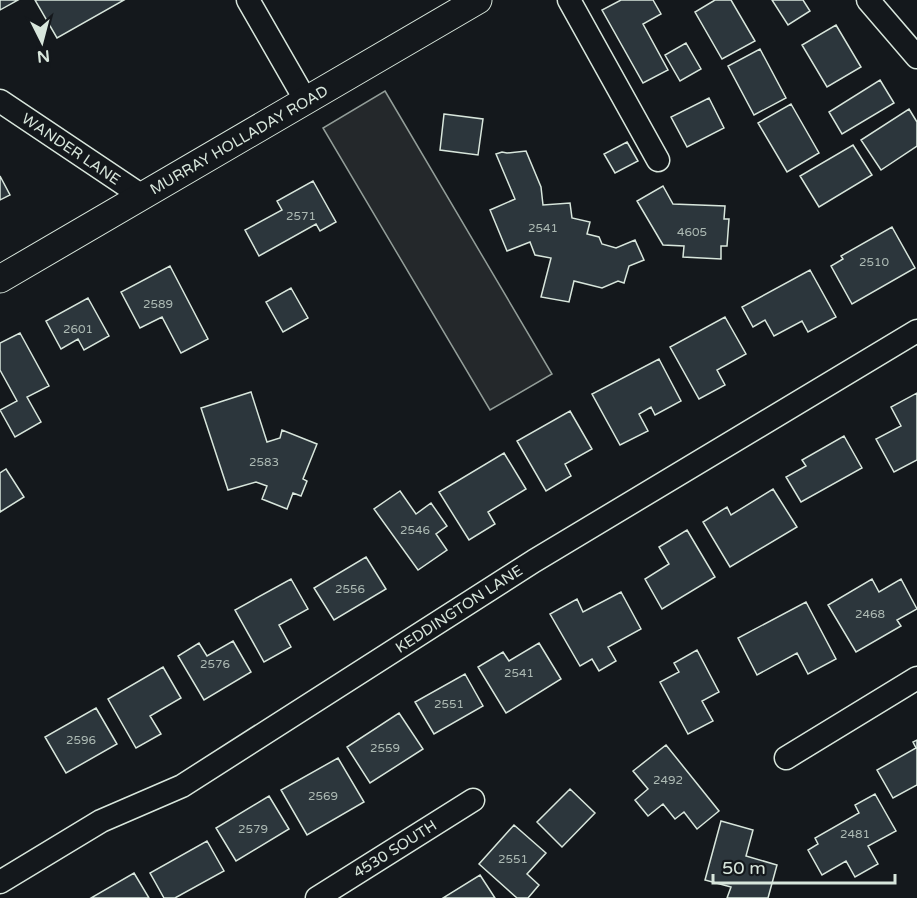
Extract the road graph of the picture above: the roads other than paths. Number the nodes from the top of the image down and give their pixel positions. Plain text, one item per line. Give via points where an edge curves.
1 (248, 0) edge
2 (478, 0) edge
3 (569, 0) edge
4 (868, 0) edge
5 (917, 57) edge
6 (0, 101) edge
7 (306, 101) junction
8 (658, 160) dead end
9 (142, 196) junction
10 (0, 279) edge
11 (917, 332) edge
12 (917, 678) edge
13 (786, 758) dead end
14 (473, 800) dead end
15 (0, 882) edge
16 (317, 898) edge

1 - 7 street
2 - 7 street, MURRAY HOLLADAY ROAD
3 - 8 street
4 - 5 street
6 - 9 street, WANDER LANE
7 - 9 street, MURRAY HOLLADAY ROAD
9 - 10 street, MURRAY HOLLADAY ROAD
11 - 15 street, KEDDINGTON LANE via 534,561 182,786 101,821
12 - 13 street
14 - 16 street, 4530 SOUTH

